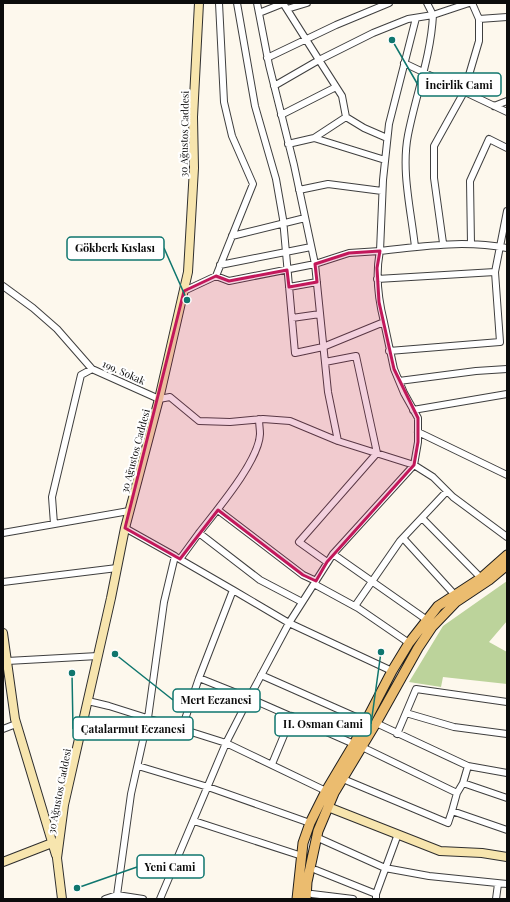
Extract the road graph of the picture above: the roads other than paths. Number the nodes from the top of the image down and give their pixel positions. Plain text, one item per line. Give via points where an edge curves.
1 (199, 3) edge
2 (219, 3) edge
3 (237, 3) edge
4 (257, 3) edge
5 (307, 3) edge
6 (389, 3) edge
7 (427, 3) edge
8 (470, 3) edge
9 (285, 5) edge
10 (457, 5) edge
11 (259, 13) junction
12 (433, 15) junction
13 (507, 17) edge
14 (416, 18) junction
15 (479, 20) junction
16 (306, 39) junction
17 (267, 58) junction
18 (319, 60) junction
19 (404, 63) junction
20 (424, 72) junction
21 (274, 86) junction
22 (336, 87) junction
23 (464, 92) junction
24 (507, 100) edge
25 (494, 106) junction
26 (507, 112) edge
27 (281, 115) junction
28 (346, 117) junction
29 (314, 138) junction
30 (387, 138) junction
31 (288, 144) junction
32 (507, 148) edge
33 (385, 160) junction
34 (299, 190) junction
35 (382, 191) junction
36 (507, 213) edge
37 (305, 218) junction
38 (283, 223) junction
39 (232, 236) junction
40 (444, 243) junction
41 (471, 244) junction
42 (311, 247) junction
43 (415, 247) junction
44 (504, 248) edge
45 (380, 251) junction
46 (286, 252) junction
47 (315, 264) junction
48 (220, 265) junction
49 (288, 270) junction
50 (495, 272) junction
51 (216, 276) junction
52 (377, 279) junction
53 (317, 282) junction
54 (3, 286) edge
55 (289, 287) junction
56 (184, 291) junction
57 (320, 314) junction
58 (292, 318) junction
59 (384, 322) junction
60 (323, 346) junction
61 (389, 351) junction
62 (325, 362) junction
63 (92, 369) junction
64 (507, 369) edge
65 (399, 381) junction
66 (507, 394) edge
67 (159, 399) junction
68 (413, 410) junction
69 (259, 419) junction
70 (418, 432) junction
71 (338, 441) junction
72 (377, 453) junction
73 (414, 465) junction
74 (507, 474) edge
75 (447, 491) junction
76 (218, 510) junction
77 (129, 511) junction
78 (422, 518) junction
79 (54, 524) junction
80 (125, 528) junction
81 (3, 533) edge
82 (199, 533) junction
83 (507, 537) edge
84 (403, 538) junction
85 (333, 554) junction
86 (507, 555) edge
87 (177, 558) junction
88 (328, 562) junction
89 (507, 565) edge
90 (117, 568) junction
91 (481, 578) junction
92 (3, 582) edge
93 (315, 582) junction
94 (371, 582) junction
95 (233, 590) junction
96 (454, 594) junction
97 (302, 602) junction
98 (355, 606) junction
99 (427, 620) junction
100 (289, 623) junction
101 (3, 633) edge
102 (409, 643) junction
103 (98, 656) junction
104 (7, 661) junction
105 (392, 671) junction
106 (261, 675) junction
107 (199, 678) junction
108 (249, 698) junction
109 (88, 701) junction
110 (507, 702) edge
111 (406, 713) junction
112 (292, 716) junction
113 (148, 718) junction
114 (366, 721) junction
115 (376, 723) junction
116 (16, 724) junction
117 (182, 728) junction
118 (3, 729) edge
119 (397, 734) junction
120 (507, 734) edge
121 (226, 743) junction
122 (358, 746) junction
123 (272, 764) junction
124 (138, 766) junction
125 (468, 766) junction
126 (507, 773) edge
127 (343, 779) junction
128 (463, 783) junction
129 (208, 787) junction
130 (326, 791) junction
131 (457, 793) junction
132 (507, 798) edge
133 (328, 807) junction
134 (452, 811) junction
135 (194, 821) junction
136 (310, 823) junction
137 (507, 830) edge
138 (398, 834) junction
139 (316, 837) junction
140 (52, 843) junction
141 (302, 856) junction
142 (507, 857) edge
143 (57, 858) junction
144 (3, 862) edge
145 (385, 868) junction
146 (316, 870) dead end
147 (498, 884) junction
148 (507, 884) edge
149 (118, 895) junction
150 (309, 896) edge
151 (376, 897) edge
152 (62, 899) edge
153 (105, 899) edge
154 (143, 899) edge
155 (160, 899) edge
156 (297, 899) edge
157 (353, 899) edge
158 (496, 899) edge

1 - 56 main road, 30 Ağustos Caddesi via 194,168 188,272
2 - 39 street via 224,102 232,136 253,184
3 - 38 street via 254,106 276,179
4 - 11 street
5 - 9 street
6 - 16 street
7 - 12 street
8 - 10 street
8 - 15 street
9 - 11 street
9 - 16 street
10 - 12 street
11 - 17 street
12 - 14 street
12 - 20 street
13 - 15 street
14 - 18 street via 374,33
14 - 19 street
15 - 23 street via 479,41
16 - 17 street
16 - 18 street
17 - 21 street
18 - 21 street
18 - 22 street
19 - 20 street
19 - 30 street
20 - 23 street
20 - 43 street via 408,135 405,165
21 - 27 street
22 - 27 street
22 - 28 street via 342,96
23 - 25 street
23 - 40 street via 434,146 434,178
24 - 25 street
25 - 26 street
27 - 31 street
28 - 29 street
28 - 30 street
29 - 31 street
29 - 33 street
30 - 33 street
31 - 34 street
32 - 41 street via 489,139 470,181
33 - 35 street
34 - 35 street via 328,184
34 - 37 street
35 - 45 street
36 - 44 street
37 - 38 street
37 - 42 street
38 - 39 street
38 - 46 street
39 - 48 street
40 - 41 street
40 - 43 street
41 - 44 street
42 - 46 street
42 - 47 street
43 - 45 street
44 - 50 street
45 - 47 street via 349,253
45 - 52 street
46 - 48 street
46 - 49 street
47 - 49 street
47 - 53 street
48 - 51 street
49 - 51 street via 229,281
49 - 55 street
50 - 52 street
50 - 61 street via 500,342
51 - 56 street
52 - 59 street
53 - 55 street
53 - 57 street
54 - 63 street via 57,329
55 - 58 street
56 - 67 main road, 30 Ağustos Caddesi
57 - 58 street
57 - 60 street
58 - 60 street via 295,353
59 - 60 street
59 - 61 street
60 - 62 street
61 - 65 street
62 - 71 street
62 - 72 street via 356,356
63 - 67 street, 199. Sokak
63 - 79 street, 199. Sokak via 81,375 52,497
64 - 65 street
65 - 68 street
66 - 68 street
67 - 69 street, 199. Sokak via 170,397 199,421 230,422
67 - 77 main road, 30 Ağustos Caddesi
68 - 70 street via 418,418
69 - 71 street, 199. Sokak via 290,421
69 - 76 street via 260,436 250,462
70 - 73 street
70 - 74 street
71 - 72 street, 199. Sokak
72 - 73 street, 199. Sokak
72 - 88 street via 299,542
73 - 75 street, 199. Sokak via 433,477
73 - 85 street
75 - 78 street
75 - 83 street, 199. Sokak
76 - 82 street
76 - 93 street
77 - 79 street
77 - 80 main road, 30 Ağustos Caddesi
78 - 84 street
78 - 91 street
79 - 81 street
80 - 87 street
80 - 90 main road, 30 Ağustos Caddesi
82 - 87 street
82 - 97 street via 260,580
84 - 94 street
84 - 96 street
85 - 88 street
85 - 94 street
86 - 91 main road
87 - 95 street
87 - 113 street via 164,602
88 - 93 street
89 - 115 main road via 456,602 432,627
90 - 92 street
90 - 103 main road, 30 Ağustos Caddesi
91 - 96 main road
93 - 97 street
93 - 98 street
94 - 98 street
94 - 99 street
95 - 100 street
95 - 107 street
96 - 99 main road via 438,606
97 - 100 street
98 - 102 street
99 - 102 main road
100 - 105 street
100 - 106 street
101 - 104 main road
102 - 105 main road
103 - 104 street
103 - 109 main road, 30 Ağustos Caddesi
104 - 116 main road
105 - 114 main road
106 - 108 street
106 - 114 street
107 - 108 street
107 - 117 street
108 - 112 street
108 - 121 street
109 - 113 street
109 - 143 main road, 30 Ağustos Caddesi via 64,805
110 - 111 street via 416,689
111 - 119 street
111 - 120 street via 454,727
112 - 122 street
112 - 123 street
113 - 117 street
113 - 124 street
114 - 122 main road
115 - 119 street
115 - 122 main road
116 - 118 street
116 - 140 main road
117 - 121 street
119 - 125 street
121 - 123 street
121 - 129 street
122 - 127 main road
122 - 130 main road
122 - 131 street
123 - 130 street
124 - 129 street
124 - 149 street via 125,836
125 - 126 street
125 - 128 street
127 - 133 main road
127 - 134 street via 448,823
128 - 131 street
128 - 132 street
129 - 135 street
129 - 136 street
130 - 136 main road
131 - 134 street
133 - 138 main road
133 - 139 main road
134 - 137 street
135 - 141 street
135 - 155 street
136 - 141 main road via 303,843
138 - 142 main road via 440,851
138 - 145 street
139 - 145 street
139 - 150 main road via 307,882
140 - 143 main road
140 - 144 main road
141 - 156 main road
143 - 152 main road, 30 Ağustos Caddesi
145 - 147 street
145 - 151 street
146 - 151 street
147 - 148 street
147 - 158 street
149 - 153 street
149 - 154 street
150 - 157 street

